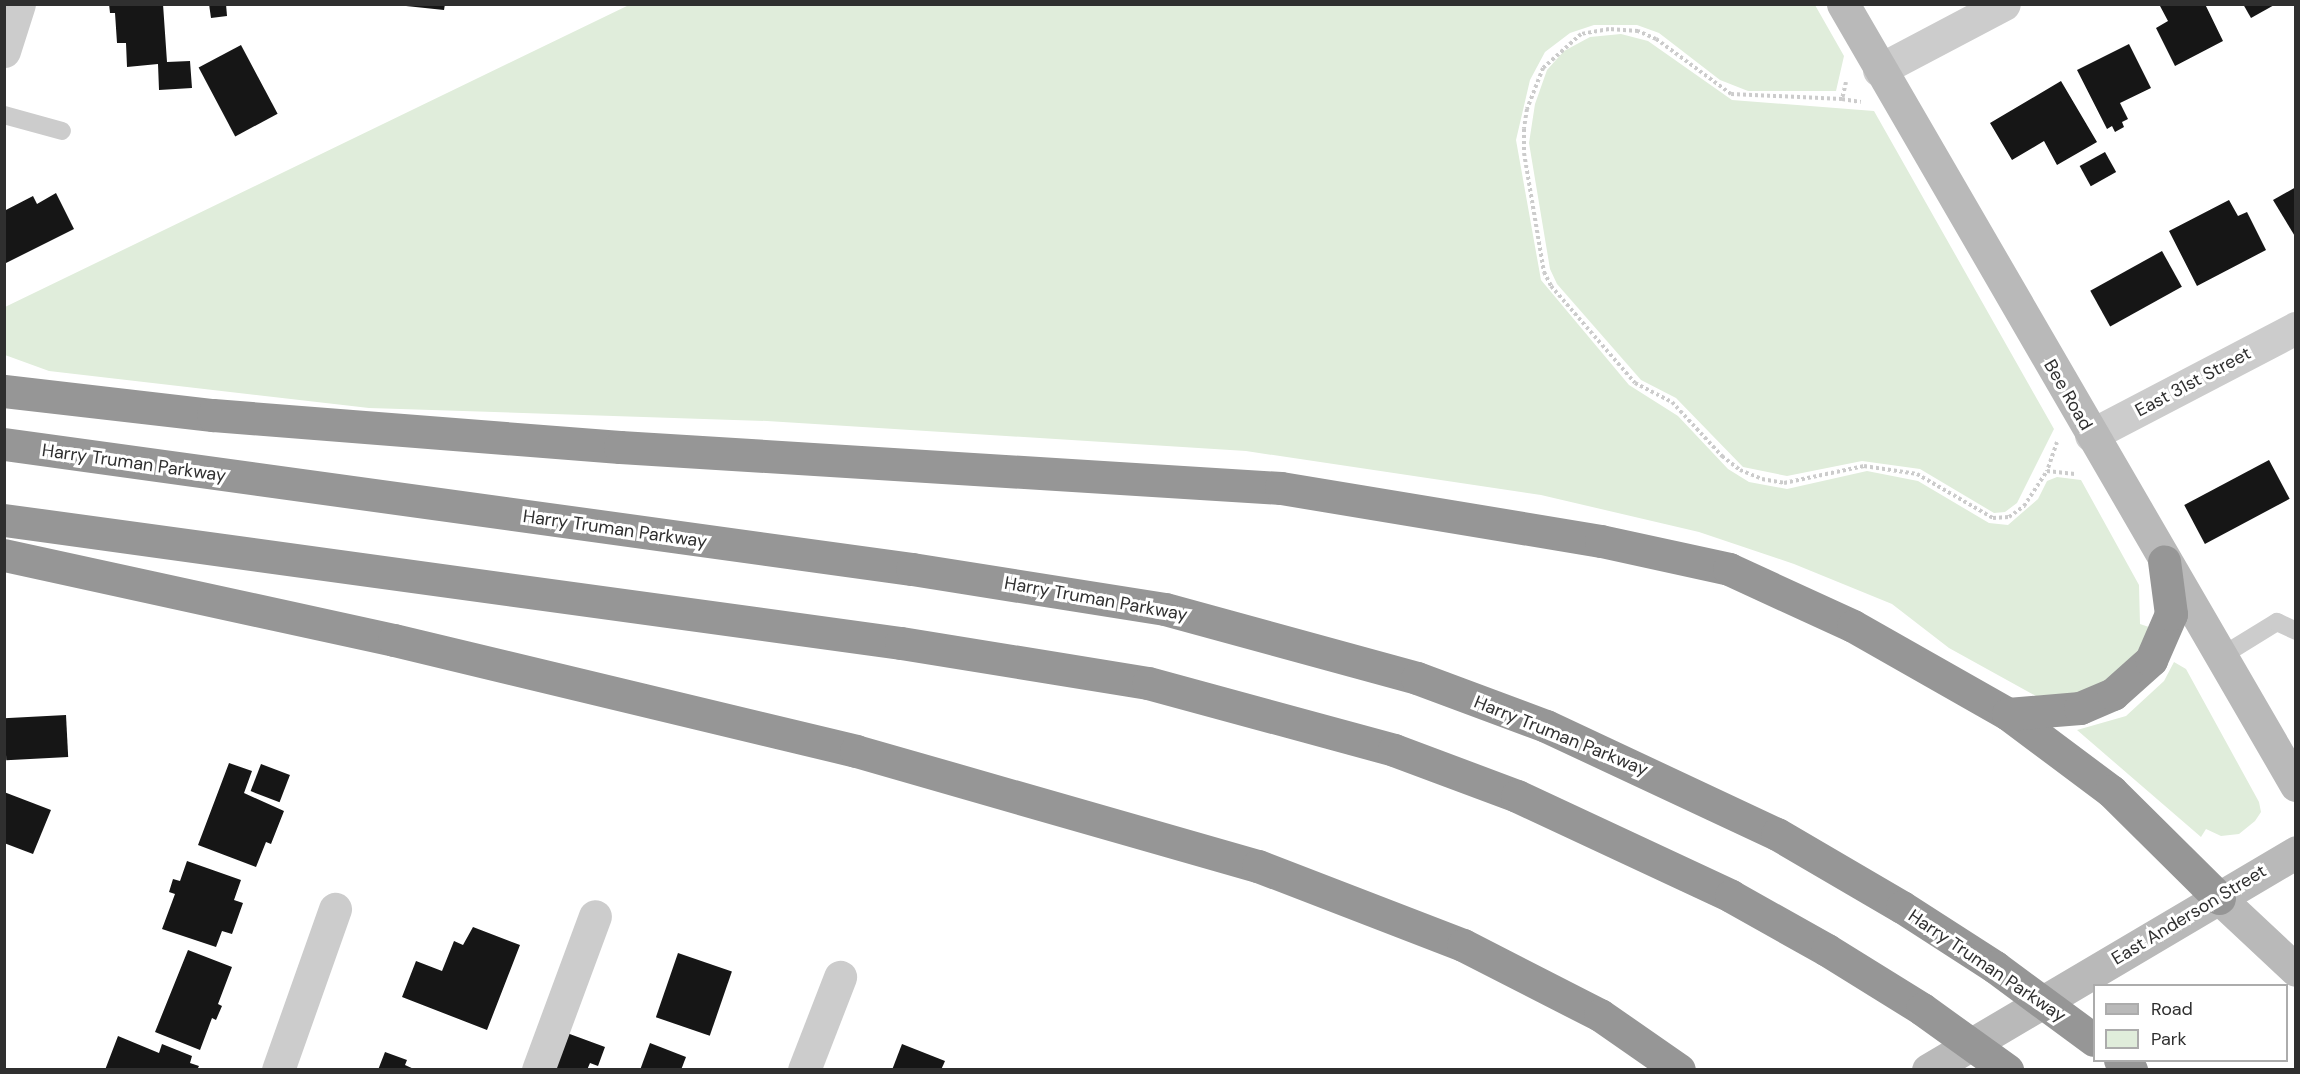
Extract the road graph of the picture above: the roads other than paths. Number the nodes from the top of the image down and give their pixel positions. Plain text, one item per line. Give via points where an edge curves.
1 (19, 4) edge
2 (1843, 4) edge
3 (2004, 4) edge
4 (4, 51) edge
5 (1879, 70) junction
6 (4, 115) edge
7 (62, 131) dead end
8 (2295, 328) edge
9 (4, 391) edge
10 (2076, 434) junction
11 (4, 444) edge
12 (4, 520) edge
13 (4, 555) edge
14 (2164, 561) junction
15 (2295, 631) edge
16 (2220, 657) junction
17 (2008, 714) junction
18 (2295, 785) edge
19 (2295, 852) edge
20 (2219, 898) junction
21 (335, 909) dead end
22 (595, 916) dead end
23 (2295, 970) edge
24 (840, 977) dead end
25 (1600, 1015) junction
26 (2093, 1039) edge
27 (278, 1070) edge
28 (538, 1070) edge
29 (804, 1070) edge
30 (1648, 1070) edge
31 (1679, 1070) edge
32 (1928, 1070) edge
33 (2007, 1070) edge

1 - 4 street
2 - 5 main road, Bee Road
3 - 5 street
5 - 10 main road, Bee Road
6 - 7 lane
8 - 10 street, East 31st Street
9 - 17 highway via 213,415 620,447 1281,488 1601,541 1729,569 1852,626
10 - 14 main road, Bee Road
11 - 26 highway, Harry Truman Parkway, bridge via 923,570 1165,609 1417,678 1546,726 1777,834 1995,967
12 - 33 highway, bridge via 901,643 1148,683 1394,750 1517,796 1731,896 1922,1009
13 - 25 highway via 394,640 856,751 1258,866 1463,945
14 - 16 main road, Bee Road
14 - 17 highway via 2171,614 2151,660 2113,694 2080,708
15 - 16 lane via 2277,622
16 - 18 main road, Bee Road
17 - 20 highway via 2111,791
19 - 20 main road, East Anderson Street
20 - 23 main road
20 - 32 main road, East Anderson Street
21 - 27 street
22 - 28 street
24 - 29 street
25 - 30 highway
25 - 31 highway

